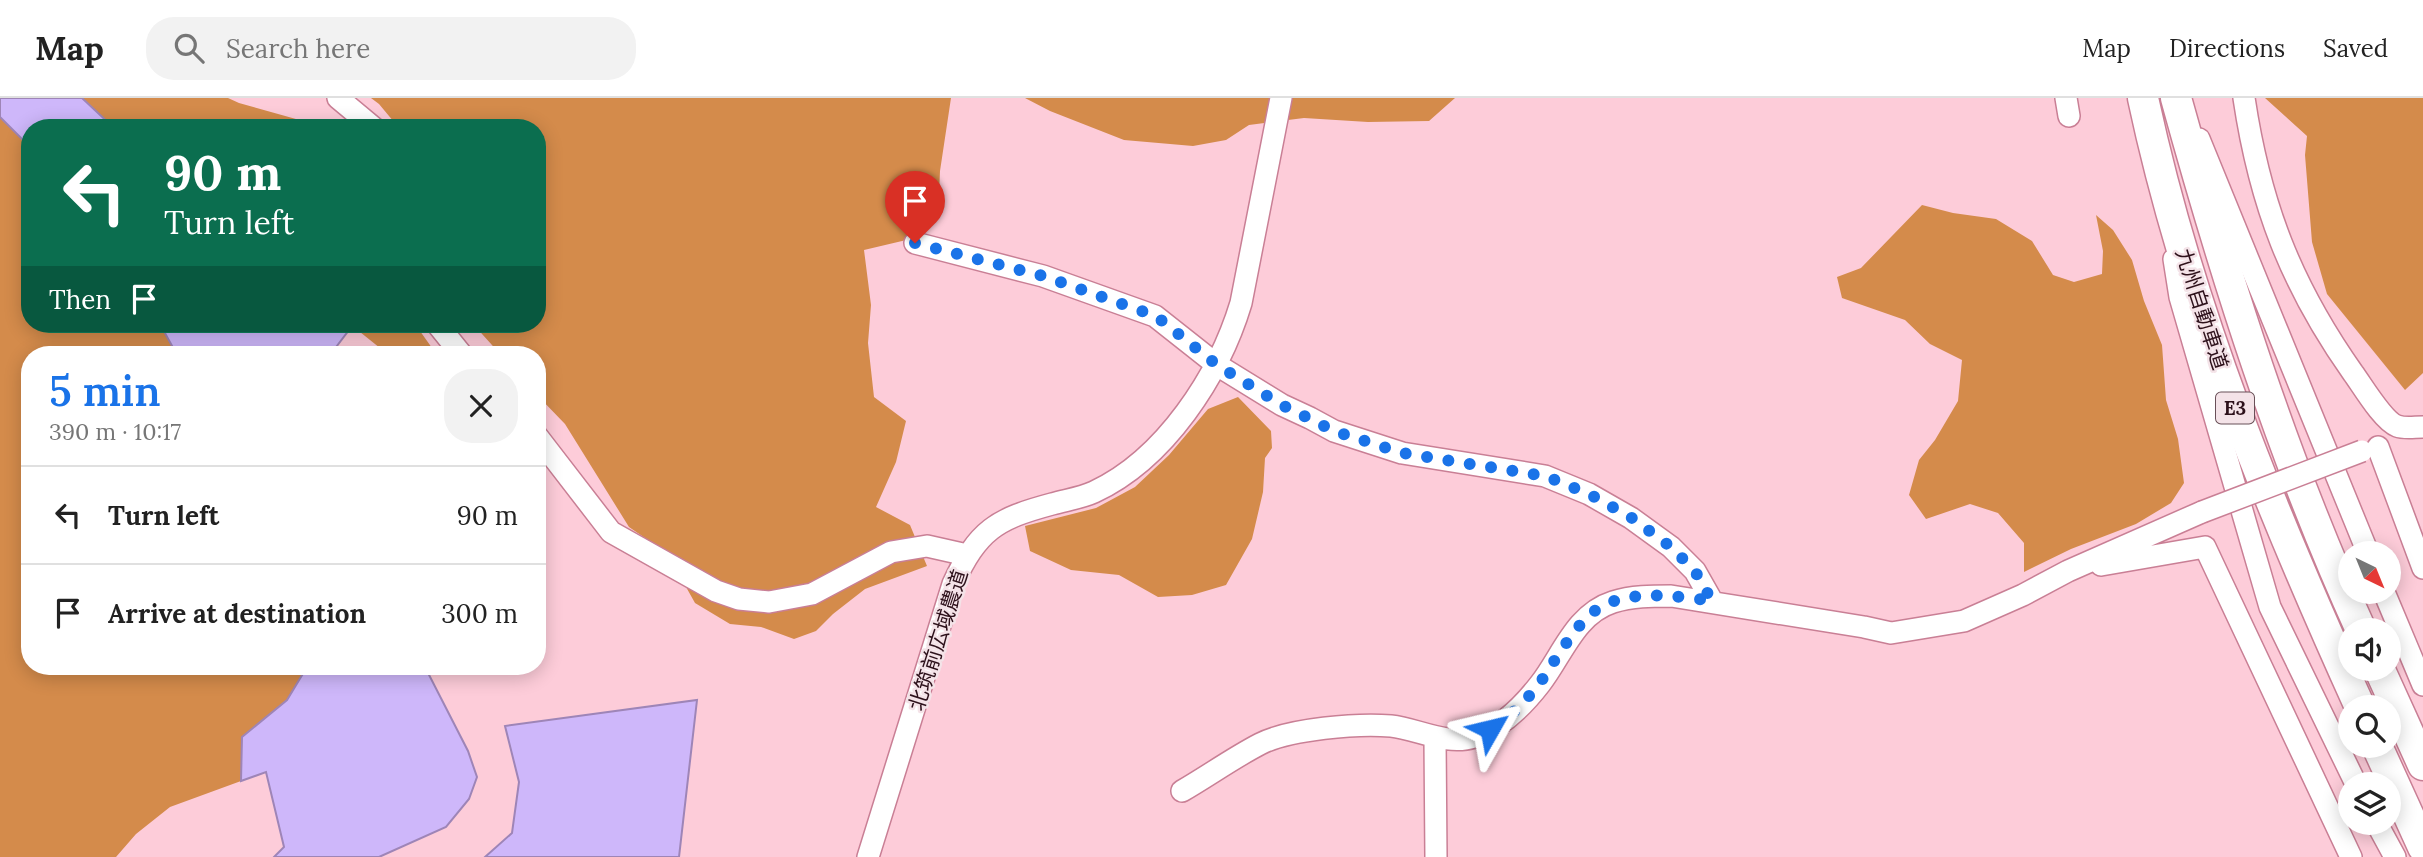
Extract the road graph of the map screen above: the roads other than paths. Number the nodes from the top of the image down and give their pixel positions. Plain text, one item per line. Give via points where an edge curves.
1 (338, 98) edge
2 (1281, 98) edge
3 (2143, 98) edge
4 (2176, 98) edge
5 (2182, 98) edge
6 (2244, 98) edge
7 (363, 119) edge
8 (2160, 177) junction
9 (915, 243) dead end
10 (1217, 365) junction
11 (2393, 425) junction
12 (2423, 427) edge
13 (546, 448) edge
14 (2370, 449) junction
15 (2363, 541) edge
16 (967, 555) junction
17 (2423, 568) edge
18 (2068, 571) junction
19 (1712, 601) junction
20 (2389, 604) edge
21 (2356, 618) edge
22 (2385, 681) edge
23 (2423, 685) edge
24 (2355, 695) edge
25 (1435, 738) junction
26 (2382, 758) edge
27 (2423, 765) edge
28 (2350, 772) edge
29 (1182, 791) dead end
30 (2383, 835) edge
31 (2423, 847) edge
32 (868, 857) edge
33 (1436, 857) edge
34 (2351, 857) edge
35 (2395, 857) edge

1 - 7 street
2 - 10 street, 北筑前広域農道 via 1241,303
3 - 8 highway, 九州自動車道 / E3
4 - 21 highway, 九州自動車道 / E3 via 2263,385
5 - 15 street
6 - 11 street via 2255,156 2286,258 2323,330
8 - 24 highway, 九州自動車道 / E3 via 2241,425
8 - 28 street via 2180,297 2270,607
9 - 10 street via 1043,276 1156,316
10 - 16 street, 北筑前広域農道 via 1156,447 1118,478 1092,494 1004,519
10 - 19 street via 1334,431 1402,453 1545,476 1589,494 1671,547 1695,571
11 - 12 street
11 - 14 street
13 - 16 street via 611,532 716,591 739,598 769,602 812,594 891,552 928,546
14 - 17 street
14 - 18 street, bridge via 2202,512
16 - 32 street, 北筑前広域農道 via 953,584
18 - 19 street via 1964,621 1891,633
18 - 34 street via 2205,548
19 - 25 street via 1644,596 1612,602 1584,621 1541,683 1507,720 1473,738
20 - 23 street
22 - 27 highway
25 - 29 street via 1387,726 1296,731 1262,743
25 - 33 street
26 - 31 highway
30 - 35 street

